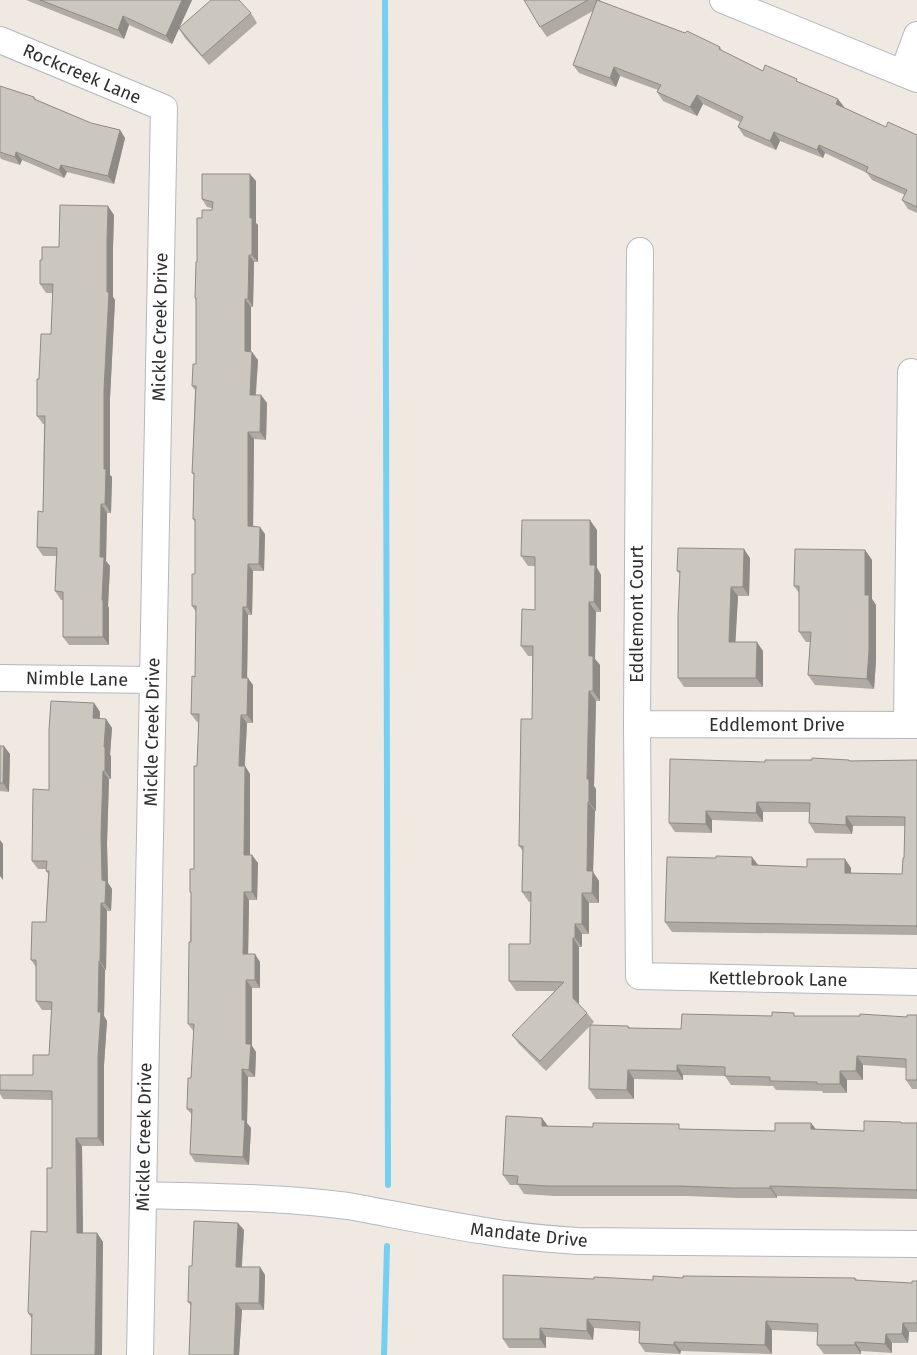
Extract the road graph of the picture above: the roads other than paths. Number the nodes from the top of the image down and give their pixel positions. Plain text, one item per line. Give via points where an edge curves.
1 (722, 0) edge
2 (917, 34) edge
3 (0, 40) edge
4 (910, 76) edge
5 (164, 108) joint
6 (640, 252) dead end
7 (911, 372) dead end
8 (0, 678) edge
9 (154, 680) junction
10 (637, 724) junction
11 (912, 725) edge
12 (639, 976) joint
13 (917, 982) edge
14 (143, 1195) junction
15 (917, 1244) edge
16 (140, 1355) edge

1 - 4 street
2 - 4 street
3 - 5 street, Rockcreek Lane
5 - 9 street, Mickle Creek Drive
6 - 10 street, Eddlemont Court
7 - 11 street
8 - 9 street, Nimble Lane
9 - 14 street, Mickle Creek Drive
10 - 11 street, Eddlemont Drive
10 - 12 street, Eddlemont Court
12 - 13 street, Kettlebrook Lane
14 - 15 street, Mandate Drive via 327,1203 492,1233 550,1240
14 - 16 street, Mickle Creek Drive

